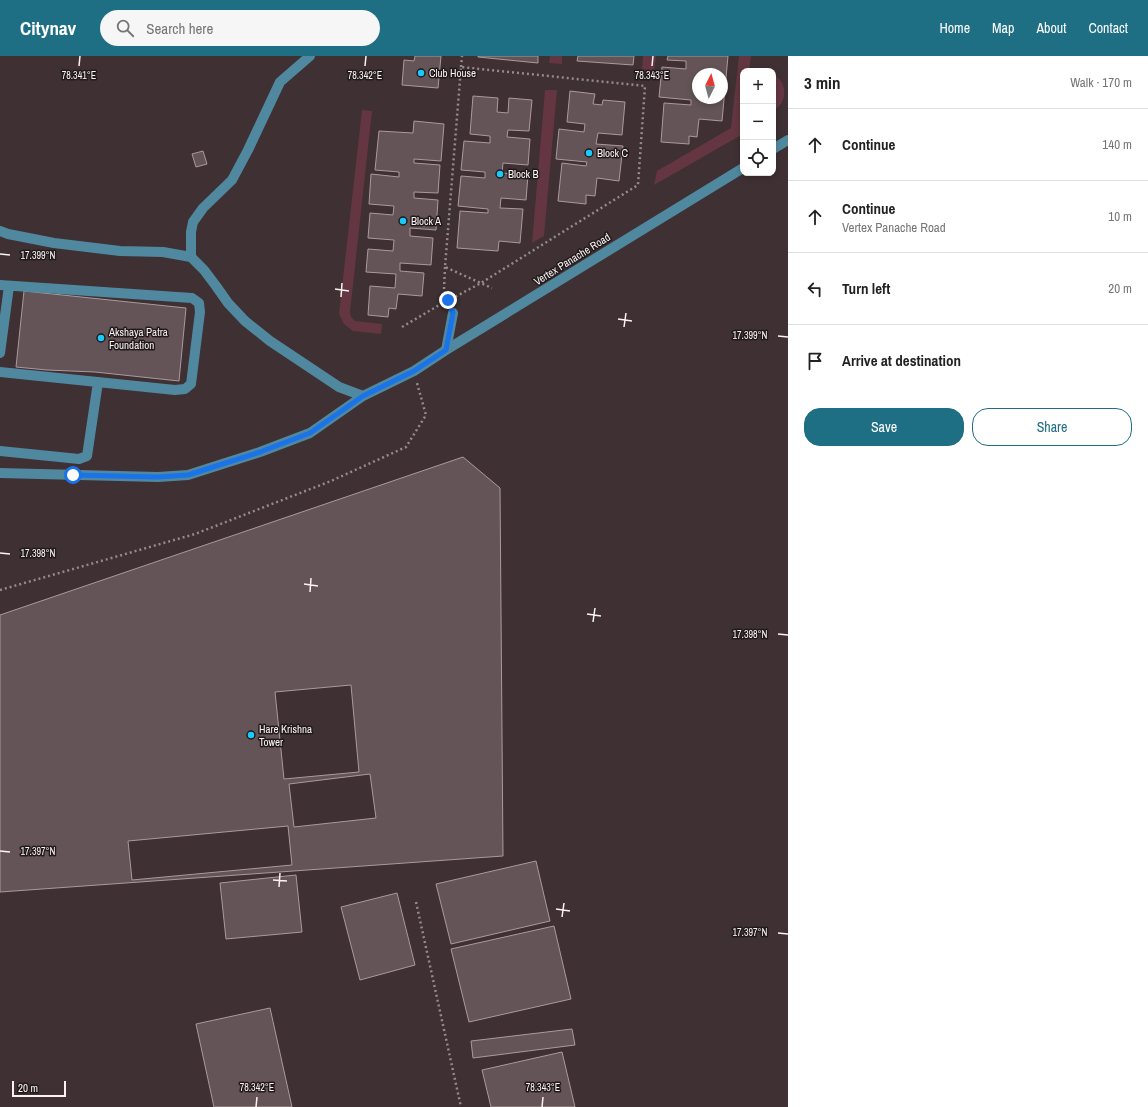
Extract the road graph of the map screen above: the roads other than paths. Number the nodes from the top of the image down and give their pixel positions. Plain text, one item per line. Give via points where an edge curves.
1 (310, 56) edge
2 (788, 140) edge
3 (776, 147) edge
4 (740, 170) edge
5 (0, 231) edge
6 (191, 257) junction
7 (4, 285) edge
8 (453, 313) road end
9 (446, 350) junction
10 (0, 353) edge
11 (0, 372) edge
12 (98, 382) junction
13 (363, 396) junction
14 (0, 451) edge
15 (0, 473) edge

1 - 6 street via 280,82 232,180 203,208 193,222
2 - 3 street
4 - 9 street, Vertex Panache Road
5 - 6 street via 54,243 120,251 163,252
6 - 13 street via 245,321 270,341 339,387
7 - 10 street
7 - 12 street via 192,298 199,303 192,384 185,389 175,390
8 - 9 street
9 - 13 street, Vertex Panache Road via 414,371
11 - 12 street
12 - 14 street via 87,456 79,459
13 - 15 street, Vertex Panache Road via 310,433 188,475 158,477

